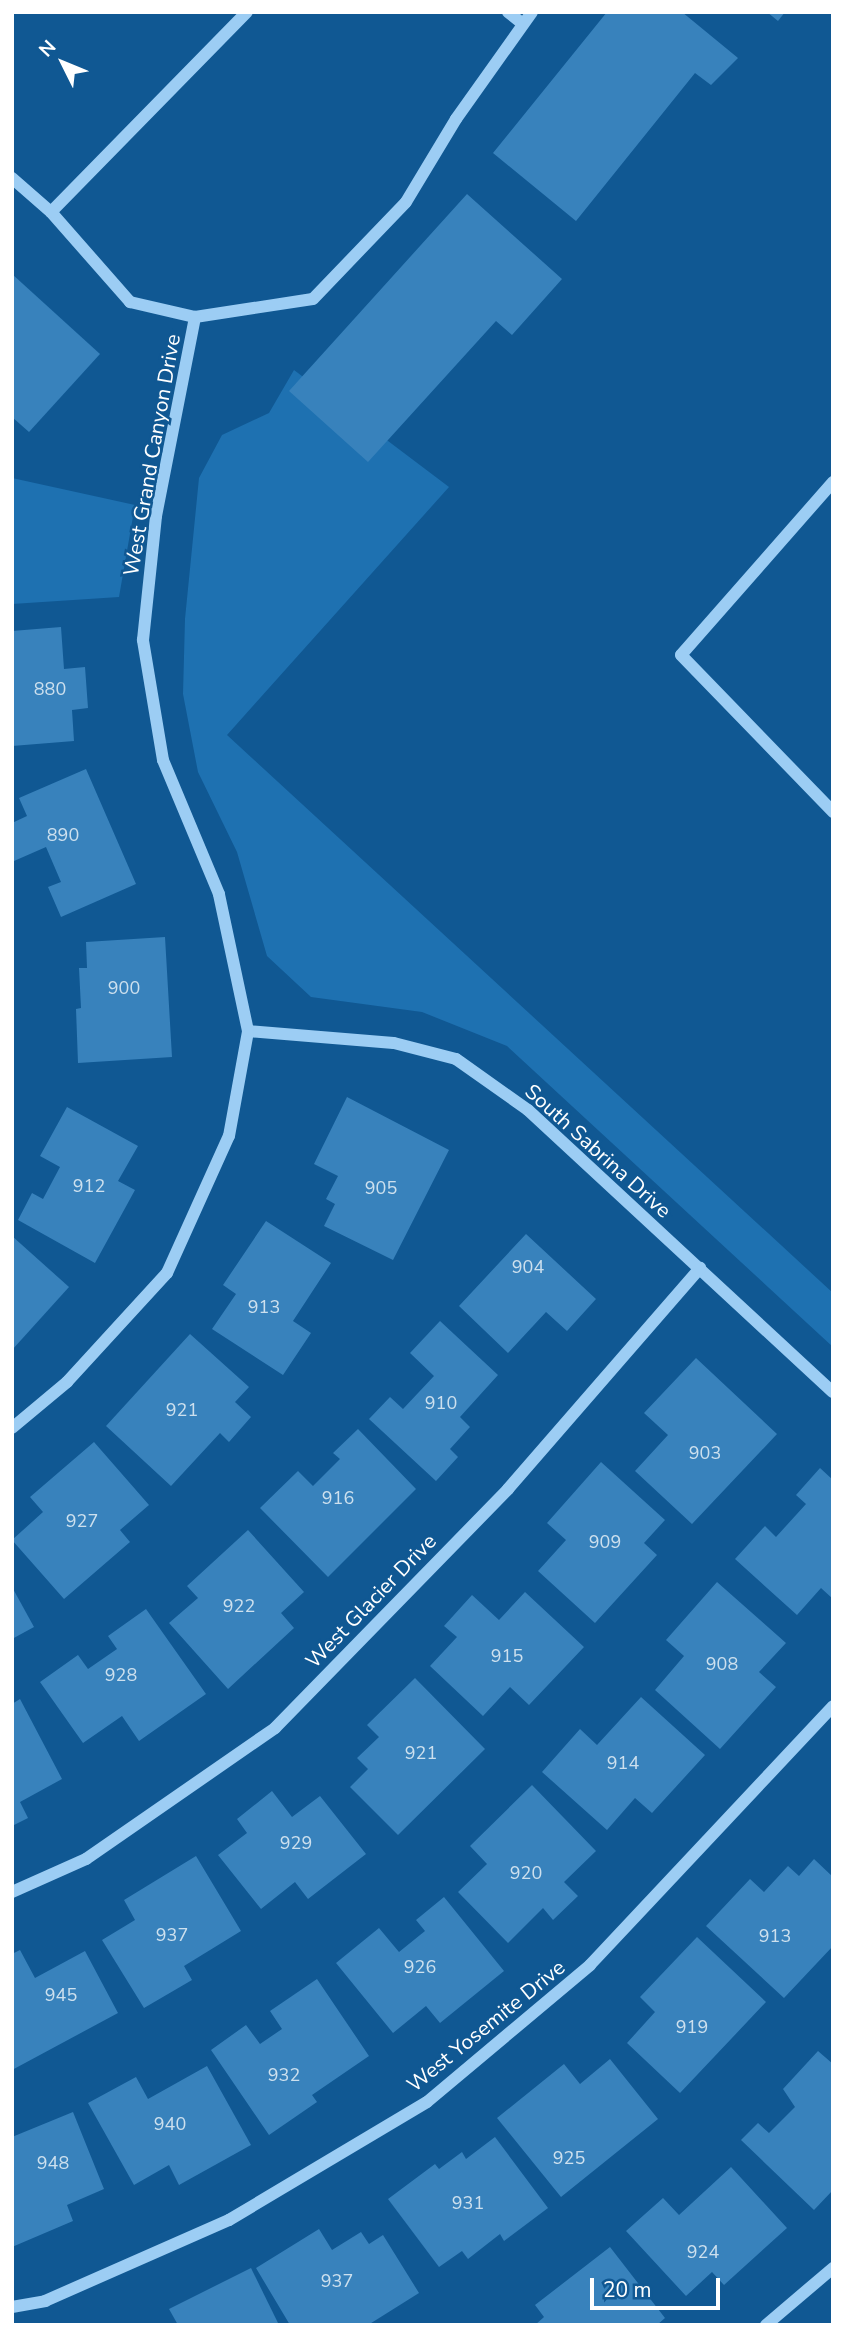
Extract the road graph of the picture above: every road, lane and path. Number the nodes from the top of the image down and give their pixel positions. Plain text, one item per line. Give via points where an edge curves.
1 (247, 12) edge
2 (508, 12) edge
3 (532, 12) edge
4 (523, 24) junction
5 (12, 178) edge
6 (51, 212) junction
7 (195, 317) junction
8 (833, 482) edge
9 (833, 811) edge
10 (248, 1031) junction
11 (700, 1268) junction
12 (833, 1392) edge
13 (12, 1428) edge
14 (833, 1706) edge
15 (12, 1892) edge
16 (833, 2268) edge
17 (12, 2307) edge
18 (766, 2325) edge

1 - 6 street
2 - 4 street
3 - 4 street
4 - 7 street via 456,119 406,202 313,299
5 - 6 street
6 - 7 street via 130,302
7 - 10 street, West Grand Canyon Drive via 156,516 143,640 163,760 219,894
8 - 9 street via 681,655
10 - 11 street, South Sabrina Drive via 394,1043 456,1059 528,1110
10 - 13 street, West Grand Canyon Drive via 229,1136 167,1273 67,1382
11 - 12 street, South Sabrina Drive
11 - 15 street, West Glacier Drive via 508,1489 275,1728 86,1858
14 - 17 street, West Yosemite Drive via 590,1965 427,2102 229,2220 45,2301
16 - 18 street

